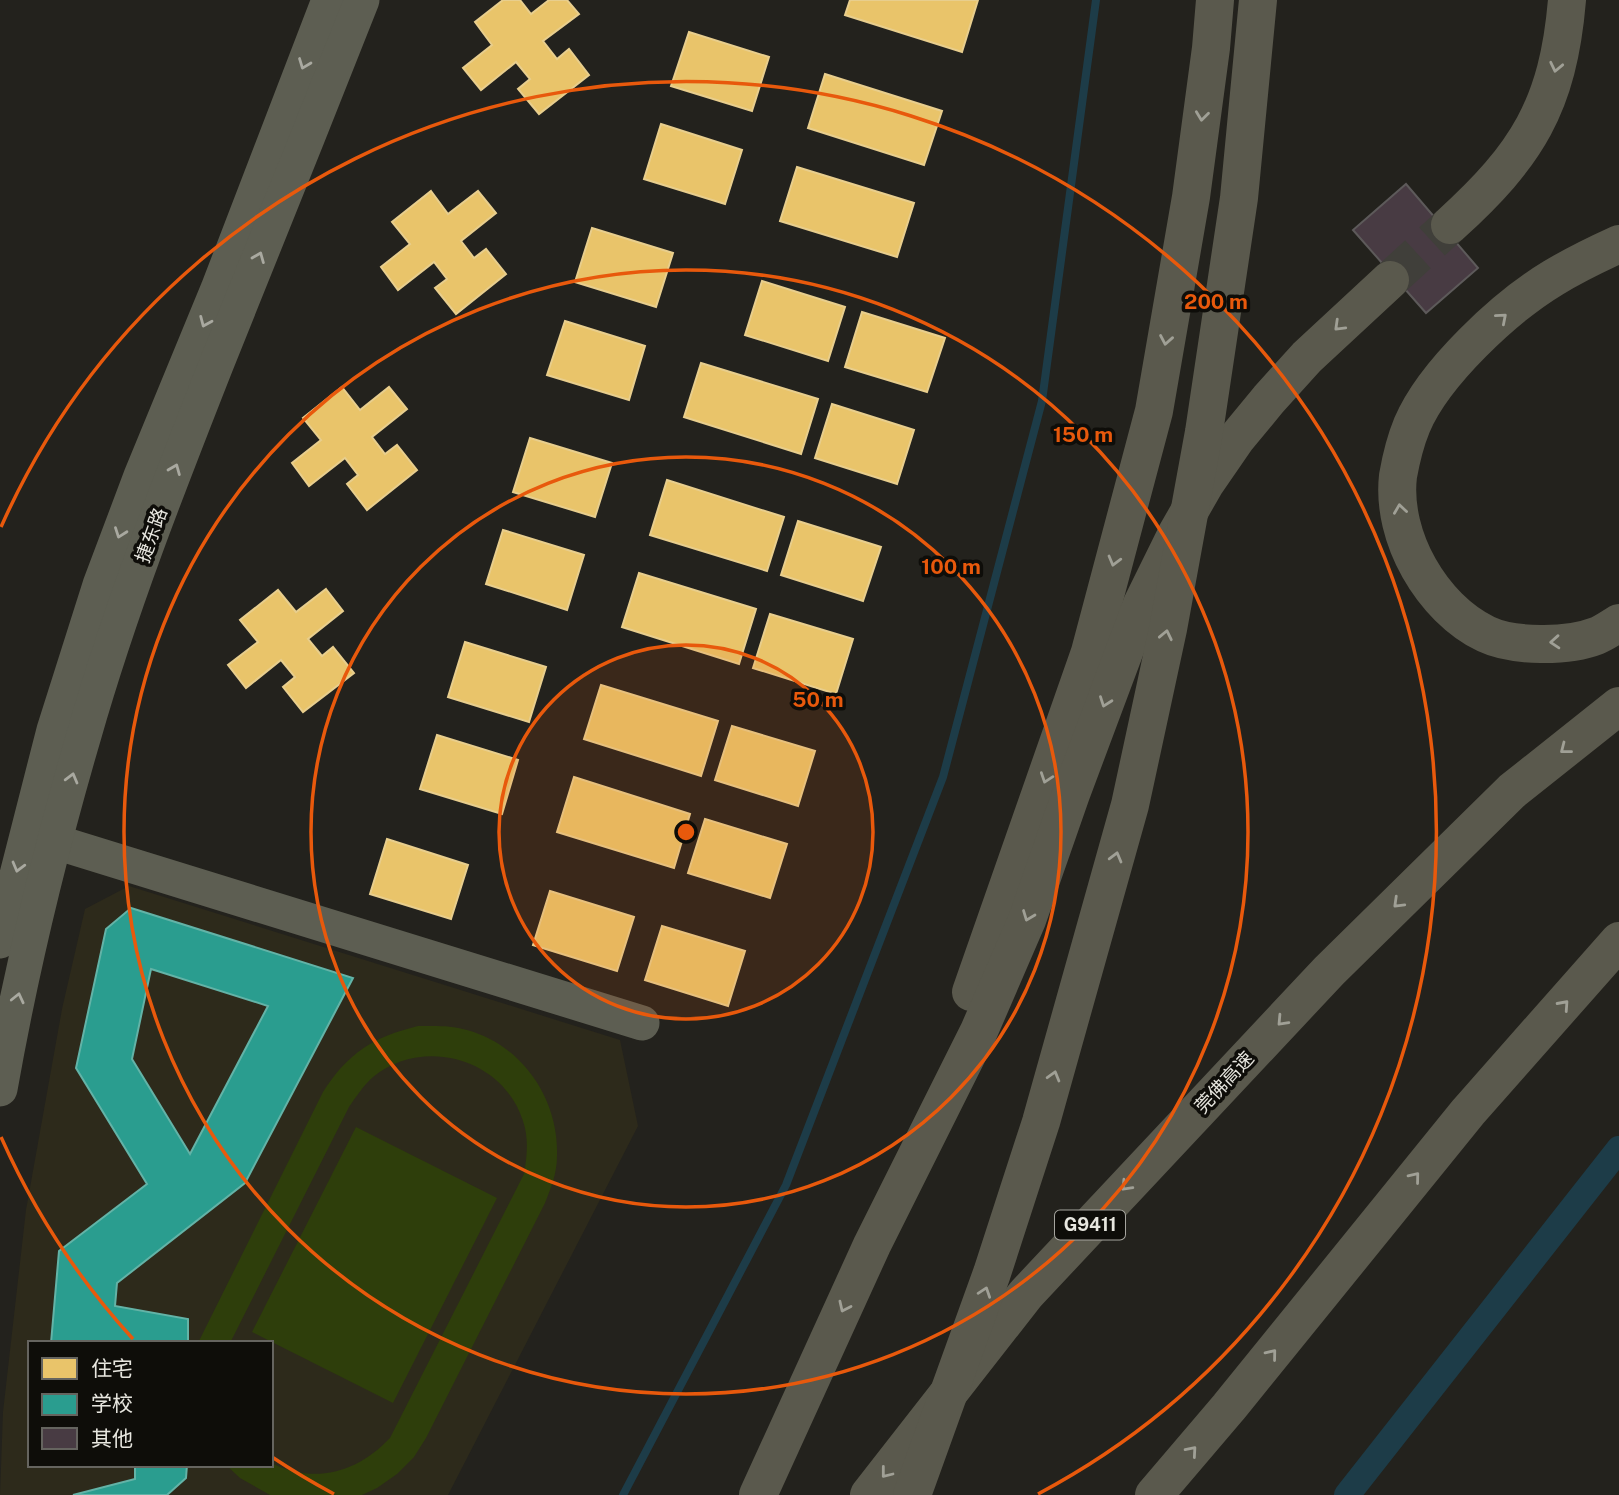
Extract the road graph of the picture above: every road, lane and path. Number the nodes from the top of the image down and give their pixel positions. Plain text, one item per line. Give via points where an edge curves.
1 (329, 0) edge
2 (362, 0) edge
3 (1215, 0) edge
4 (1258, 0) edge
5 (1567, 0) edge
6 (1450, 225) tunnel mouth
7 (1619, 244) edge
8 (1390, 280) tunnel mouth
9 (1619, 623) edge
10 (1619, 706) edge
11 (41, 837) junction
12 (0, 941) edge
13 (1612, 951) edge
14 (642, 1023) dead end
15 (0, 1089) edge
16 (872, 1245) junction
17 (758, 1495) edge
18 (869, 1495) edge
19 (912, 1495) edge
20 (1154, 1495) edge

1 -> 11 street, 捷东路 via 100,585 54,730
11 -> 2 street, 捷东路 via 84,734 169,485
3 -> 16 highway via 1191,197 1154,411 1090,652 965,1009
19 -> 4 highway, bridge via 1041,1122 1130,805 1204,432 1239,198
5 -> 6 highway via 1552,87 1540,116 1502,174
9 -> 7 highway via 1595,636 1556,643 1521,643 1487,635 1438,597 1420,568 1405,536 1398,479 1413,424 1446,372 1506,313 1551,279
8 -> 16 highway via 1269,398 1205,484 1177,533 1142,604 1027,920 979,1031
10 -> 18 highway, 莞佛高速 / G9411 via 1512,791 1329,971 1026,1294
11 -> 12 street, 捷东路
11 - 14 street
15 -> 11 street, 捷东路
20 -> 13 highway via 1230,1408 1468,1112
16 -> 17 highway

